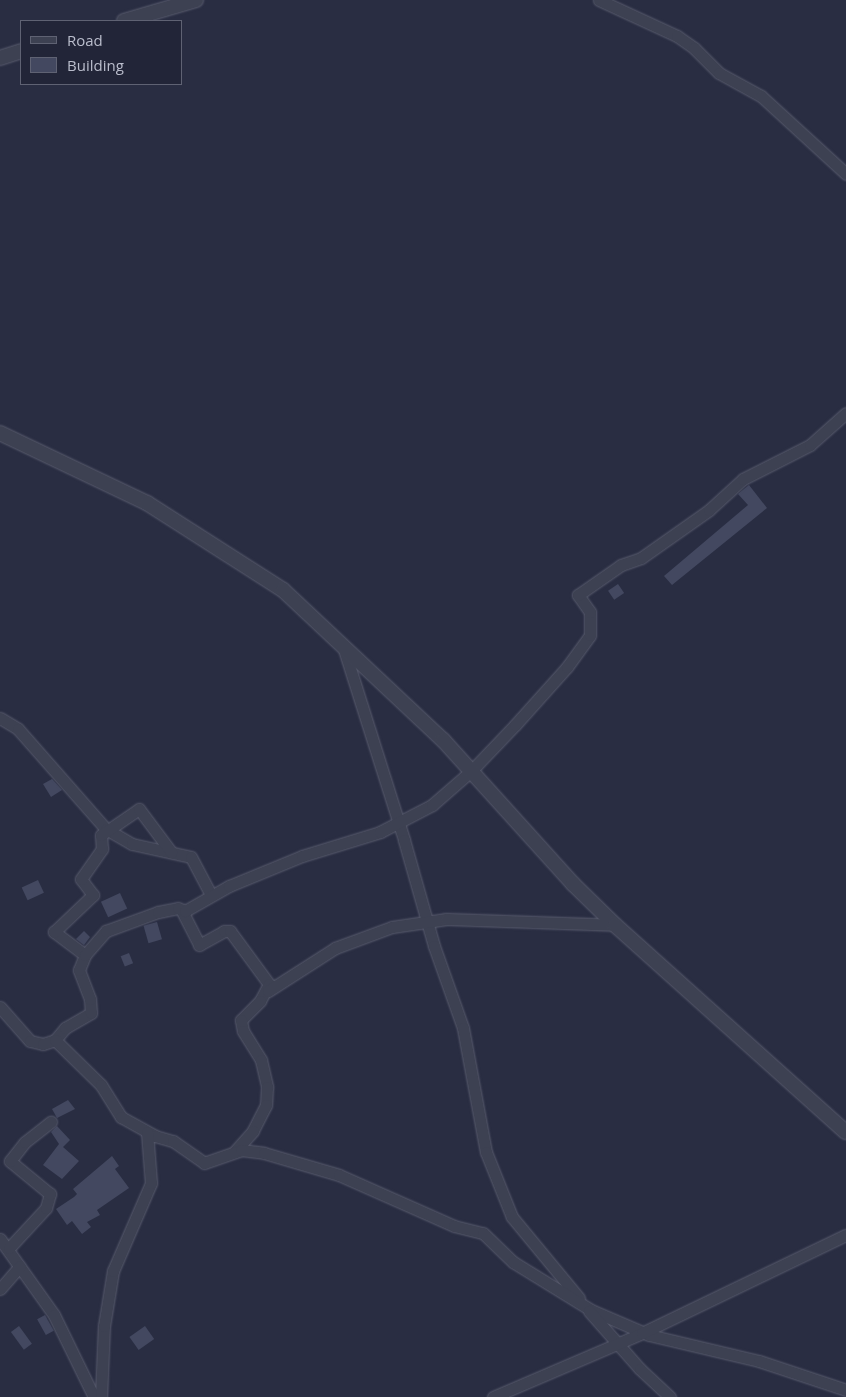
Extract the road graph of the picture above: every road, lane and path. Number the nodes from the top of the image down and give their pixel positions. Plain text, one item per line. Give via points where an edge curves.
1 (196, 0) edge
2 (599, 0) edge
3 (127, 20) edge
4 (20, 51) edge
5 (0, 58) edge
6 (846, 174) edge
7 (846, 413) edge
8 (0, 433) edge
9 (342, 642) junction
10 (0, 718) edge
11 (471, 771) junction
12 (399, 822) junction
13 (108, 830) junction
14 (172, 852) junction
15 (211, 895) junction
16 (182, 911) junction
17 (427, 922) junction
18 (615, 925) junction
19 (85, 955) junction
20 (268, 991) junction
21 (0, 1007) edge
22 (55, 1040) junction
23 (52, 1122) dead end
24 (147, 1132) junction
25 (846, 1132) edge
26 (235, 1151) junction
27 (846, 1235) edge
28 (0, 1239) edge
29 (9, 1248) junction
30 (20, 1266) junction
31 (0, 1289) edge
32 (585, 1306) junction
33 (642, 1332) junction
34 (618, 1343) junction
35 (846, 1390) edge
36 (94, 1397) edge
37 (101, 1397) edge
38 (493, 1397) edge
39 (670, 1397) edge

1 - 3 street
2 - 6 street via 677,36 719,73 761,96
4 - 5 street
7 - 11 street via 810,445 743,479 709,510 641,558 621,565 578,595 590,612 590,635 567,666
8 - 9 street via 147,503 222,548 283,590
9 - 11 street
9 - 12 street
10 - 13 street via 18,730 64,786
11 - 12 street via 432,805
11 - 18 street via 572,884
12 - 15 street via 359,841 302,856
12 - 17 street
13 - 14 street via 132,844
13 - 14 street via 139,809
13 - 19 street via 100,835 102,849 82,879 93,895 54,932
14 - 15 street via 191,857
15 - 16 street
16 - 19 street via 175,908 120,924 106,931
16 - 20 street via 199,945 230,931 262,973
17 - 18 street via 446,919
17 - 20 street via 392,927 335,948
17 - 32 street via 463,1028 486,1152 512,1218
18 - 25 street
19 - 22 street via 79,970 90,999 91,1012 65,1028
20 - 26 street via 241,1016 243,1031 261,1060 267,1095 266,1105 253,1131
21 - 22 street via 30,1041 43,1044
22 - 24 street via 101,1085 121,1117
23 - 29 street via 25,1142 10,1161 50,1194 46,1208
24 - 26 street via 173,1141 204,1163
24 - 37 street via 151,1183 113,1271 104,1326
26 - 32 street via 264,1153 339,1174 454,1226 483,1233 513,1262
27 - 33 street
28 - 29 street
29 - 30 street
30 - 31 street
30 - 36 street via 54,1315
32 - 33 street
32 - 34 street
33 - 34 street
33 - 35 street via 759,1360
34 - 38 street
34 - 39 street

